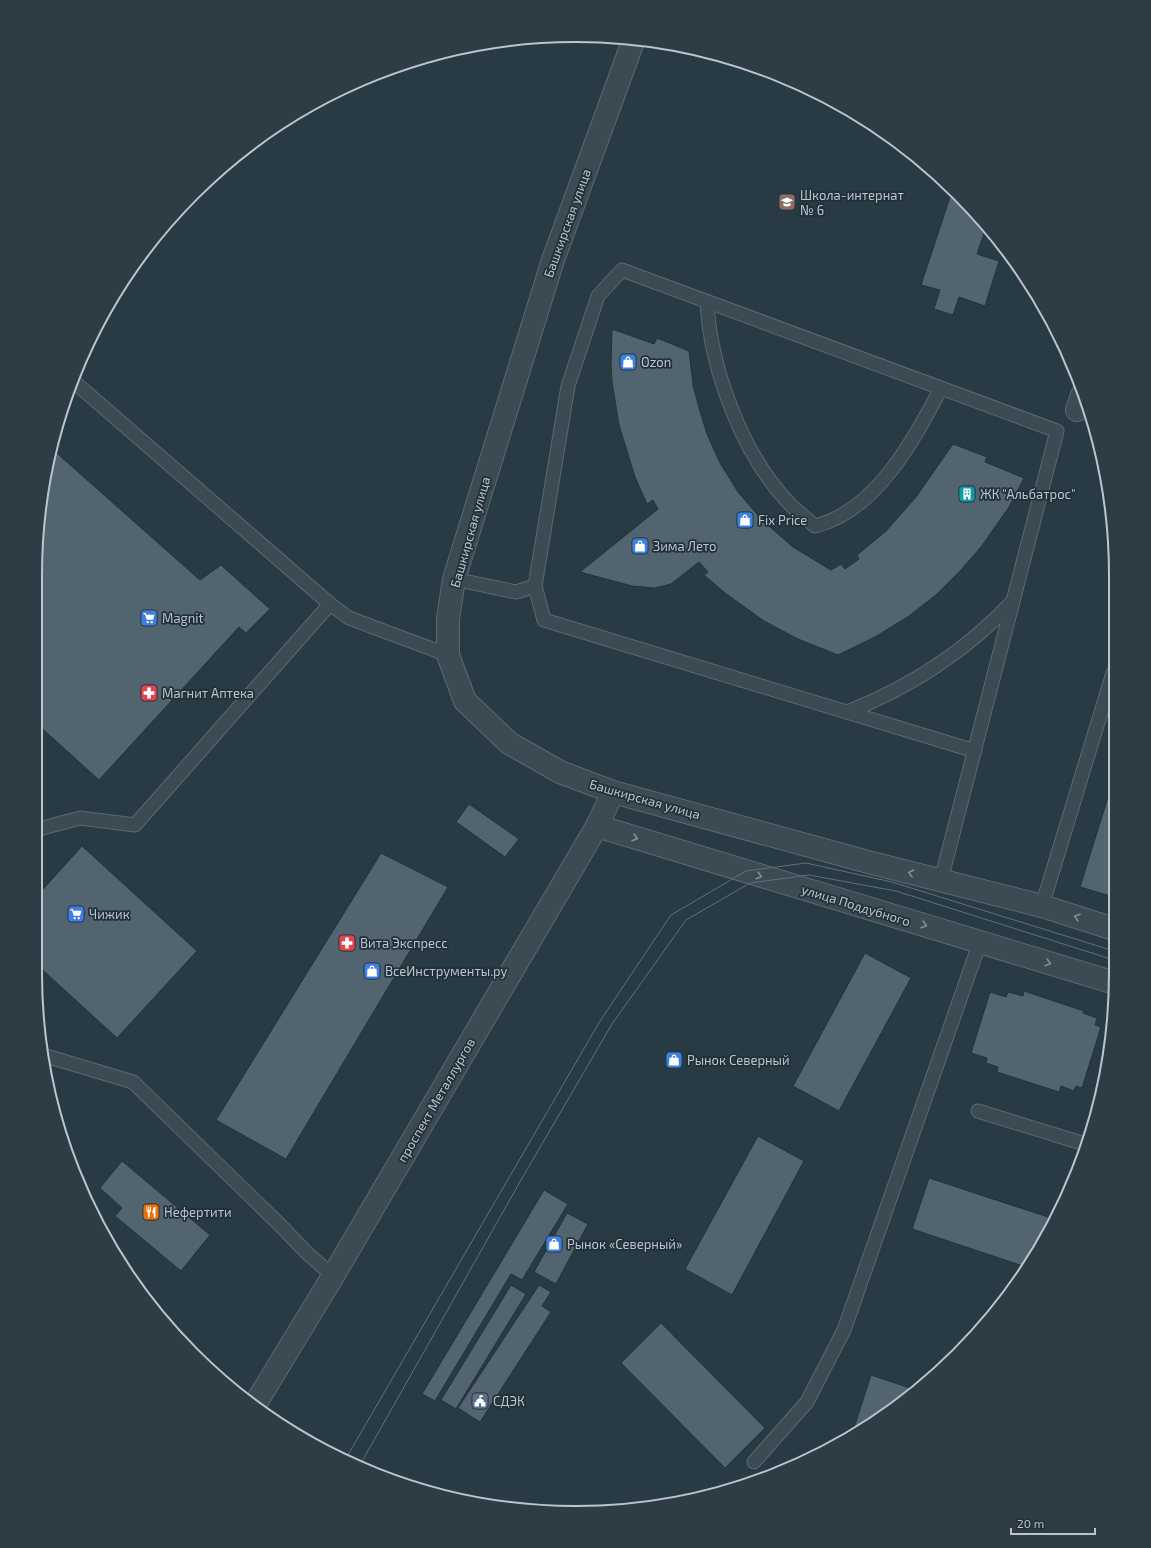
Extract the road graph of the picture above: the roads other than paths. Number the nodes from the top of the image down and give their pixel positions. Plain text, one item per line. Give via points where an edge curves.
1 (632, 45) edge
2 (707, 302) junction
3 (78, 385) edge
4 (941, 388) junction
5 (454, 579) junction
6 (535, 586) junction
7 (1013, 601) junction
8 (330, 604) junction
9 (448, 655) junction
10 (1109, 683) edge
11 (847, 712) junction
12 (975, 752) junction
13 (613, 792) junction
14 (597, 826) junction
15 (42, 828) edge
16 (942, 880) junction
17 (1042, 906) junction
18 (1109, 927) edge
19 (980, 942) junction
20 (1109, 981) edge
21 (49, 1057) edge
22 (978, 1111) dead end
23 (1081, 1143) edge
24 (333, 1276) junction
25 (257, 1401) edge
26 (754, 1462) dead end

1 - 5 street, Башкирская улица via 553,260
2 - 4 lane
2 - 4 lane via 711,334 723,384 747,444 765,474 787,502 815,526 830,522 870,494 903,454
2 - 6 lane via 622,270 598,296 568,386
3 - 8 lane
4 - 7 lane via 1057,431
5 - 6 lane via 516,592
5 - 9 street, Башкирская улица via 448,619
6 - 11 lane via 544,620
7 - 11 lane via 970,640 928,670 880,698
7 - 12 lane
8 - 9 lane via 349,618
8 - 15 lane via 135,825 80,818
9 - 13 street, Башкирская улица via 465,701 509,743 560,772
10 - 17 lane
11 - 12 lane
12 - 16 lane
13 - 14 street, проспект Металлургов
16 -> 13 street, Башкирская улица
14 -> 19 street, улица Поддубного
14 - 24 street, проспект Металлургов
16 - 17 street
18 -> 17 street
19 -> 20 street, улица Поддубного
19 - 26 lane via 844,1330 806,1402
21 - 24 lane via 133,1082
22 - 23 lane
24 - 25 street, проспект Металлургов

